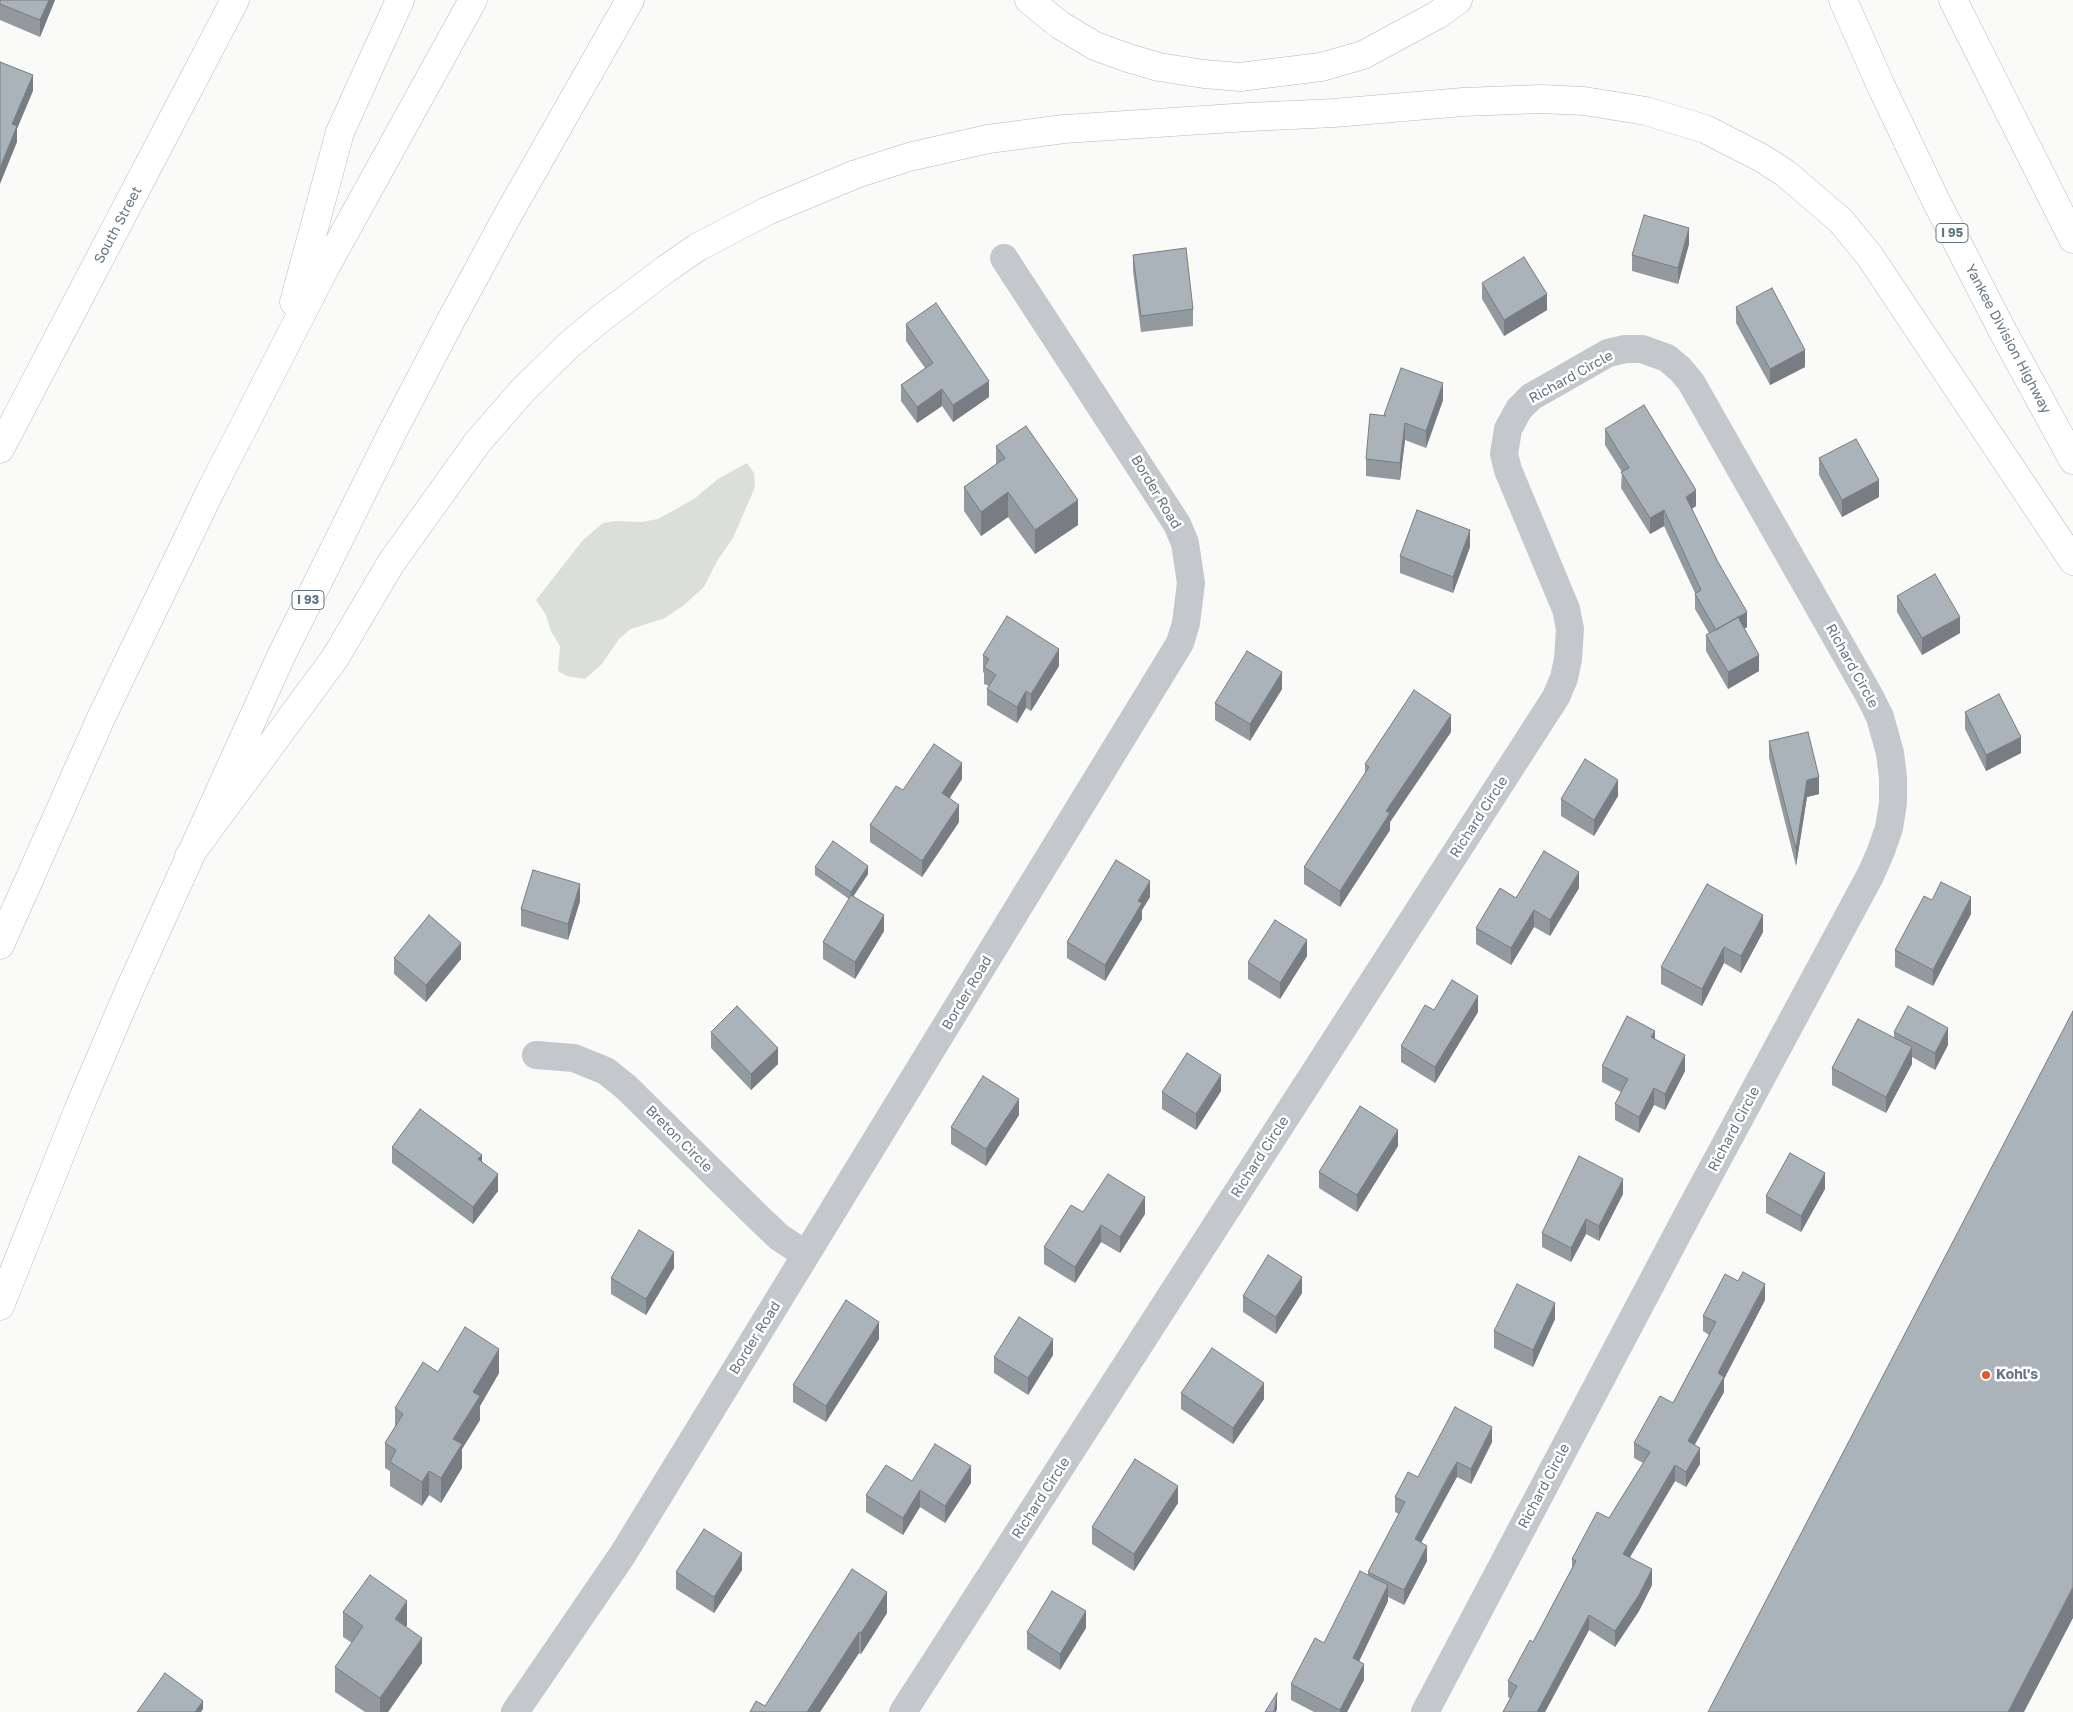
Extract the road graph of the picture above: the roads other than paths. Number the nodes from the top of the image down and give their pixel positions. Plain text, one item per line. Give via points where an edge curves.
1 (235, 0) edge
2 (400, 0) edge
3 (473, 0) edge
4 (630, 0) edge
5 (1029, 0) edge
6 (1458, 0) edge
7 (1843, 0) edge
8 (1953, 0) edge
9 (2073, 239) edge
10 (1004, 258) dead end
11 (282, 350) junction
12 (0, 449) edge
13 (2073, 460) edge
14 (2073, 561) edge
15 (189, 856) junction
16 (0, 944) edge
17 (536, 1055) dead end
18 (806, 1255) junction
19 (0, 1306) edge
20 (515, 1712) edge
21 (903, 1712) edge
22 (1425, 1712) edge

1 - 12 main road, South Street
2 - 11 main road via 340,132
3 - 11 main road
4 - 15 main road, I 93 via 509,213 392,433 282,654
5 - 6 main road via 1096,46 1128,58 1159,67 1240,78 1321,67 1363,55
7 - 13 main road, Yankee Division Highway / I 95 via 1934,199
8 - 9 main road
10 - 18 street, Border Road via 1177,524 1185,543 1190,576 1187,617 1180,642 1170,660
11 - 16 main road via 154,604
14 - 15 main road via 1869,255 1846,227 1786,173 1705,129 1646,111 1584,101 1541,99 1064,129 998,138 891,162 767,211 698,247 569,345 523,390 477,443 391,563 335,658
15 - 19 main road, I 93 via 80,1108
17 - 18 street, Breton Circle via 574,1058 591,1064 626,1086 761,1220
18 - 20 street, Border Road via 623,1554
21 - 22 street, Richard Circle via 1556,697 1568,659 1570,634 1566,609 1508,470 1504,454 1508,429 1520,408 1531,398 1608,354 1642,349 1667,358 1691,382 1869,695 1882,723 1890,753 1893,803 1889,828 1871,874

